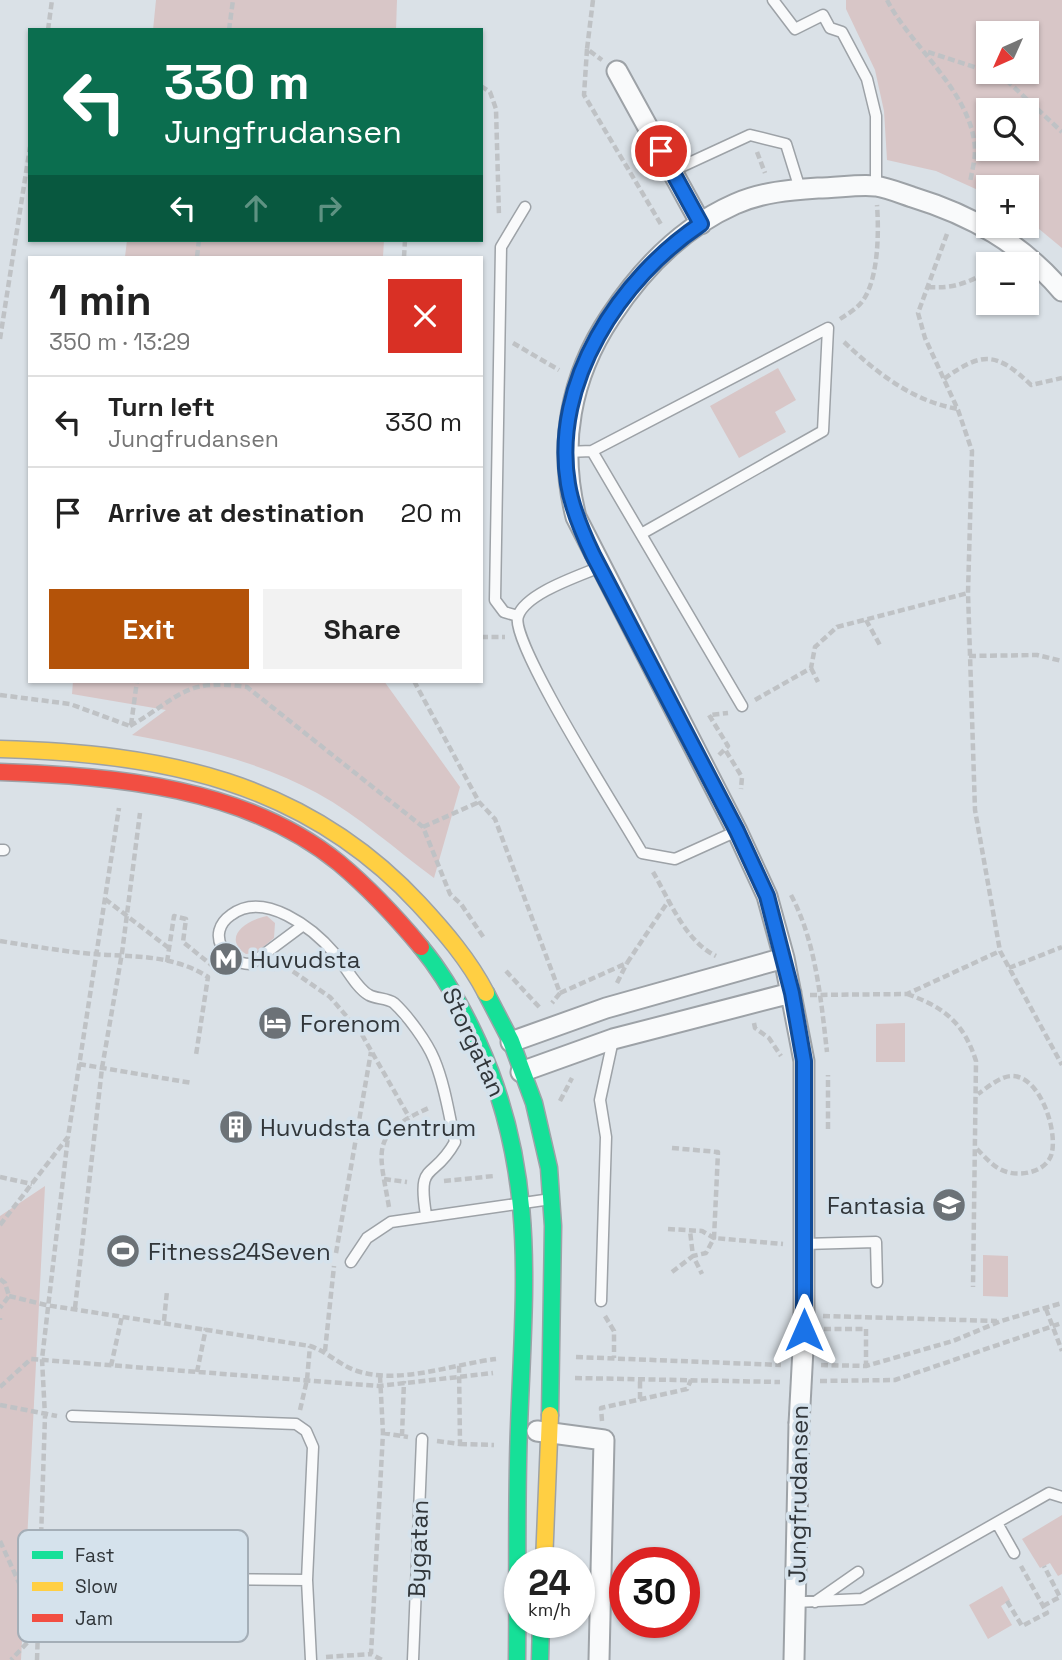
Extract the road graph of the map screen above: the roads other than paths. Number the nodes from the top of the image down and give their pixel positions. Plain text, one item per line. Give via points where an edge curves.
1 (773, 0) edge
2 (617, 71) road end
3 (672, 171) junction
4 (876, 186) junction
5 (800, 189) junction
6 (525, 207) dead end
7 (701, 224) junction
8 (1062, 291) edge
9 (592, 451) junction
10 (566, 452) junction
11 (641, 534) junction
12 (600, 567) junction
13 (518, 616) junction
14 (742, 705) road end
15 (0, 749) edge
16 (0, 772) edge
17 (737, 831) junction
18 (302, 926) junction
19 (784, 958) junction
20 (792, 993) junction
21 (613, 1039) junction
22 (511, 1042) junction
23 (483, 1053) junction
24 (521, 1072) junction
25 (495, 1080) junction
26 (552, 1199) junction
27 (523, 1202) junction
28 (426, 1215) junction
29 (794, 1244) junction
30 (351, 1262) dead end
31 (877, 1282) dead end
32 (601, 1301) dead end
33 (72, 1416) road end
34 (519, 1431) junction
35 (549, 1431) junction
36 (422, 1439) road end
37 (1062, 1497) edge
38 (997, 1523) junction
39 (545, 1547) edge
40 (1014, 1553) road end
41 (858, 1572) dead end
42 (248, 1580) edge
43 (307, 1580) junction
44 (805, 1602) junction
45 (541, 1638) edge
46 (311, 1659) edge
47 (413, 1660) edge
48 (517, 1660) edge
49 (540, 1660) edge
50 (599, 1660) edge
51 (794, 1660) edge

1 - 4 lane via 795,29 823,15 830,28 842,32 867,79 876,116
2 - 3 street
3 - 5 lane via 750,135 786,144
3 - 7 street
4 - 5 street, Jungfrudansen
4 - 8 street, Jungfrudansen via 984,224 1012,243
5 - 7 street, Jungfrudansen via 735,204
6 - 13 lane via 502,247 498,334 495,600 504,611
7 - 10 street, Jungfrudansen via 676,240 634,281 602,329 574,396
9 - 10 lane
9 - 11 lane
9 - 11 lane via 828,328 823,431
10 - 12 street, Jungfrudansen via 567,483 576,517
11 - 14 lane
12 - 13 lane via 537,596
12 - 17 street, Jungfrudansen
13 - 17 lane via 520,637 533,667 642,853 675,859
15 - 22 street, Storgatan via 144,759 229,780 328,826 397,878 439,921 489,997
16 - 23 street, Storgatan via 63,773 136,782 225,803 313,845 388,906 420,944 448,984
17 - 19 street, Jungfrudansen via 767,896
18 - 18 lane via 271,909 241,907 225,919 219,941 234,962 251,964
18 - 28 lane via 335,953 368,995 392,1002 434,1058 455,1142 423,1178
19 - 20 street, Jungfrudansen
19 - 22 street via 606,1008
20 - 21 street
20 - 29 street, Jungfrudansen via 804,1061
21 - 24 street
21 - 32 lane via 600,1100 606,1136
22 - 23 street
22 - 24 street, Storgatan
23 - 25 street, Storgatan
24 - 25 street
24 - 26 street, Storgatan via 536,1109
25 - 27 street, Storgatan via 507,1116
26 - 27 lane
26 - 35 street, Storgatan
27 - 28 lane
27 - 34 street, Storgatan
28 - 30 lane via 391,1222 367,1238
29 - 31 lane via 876,1242
29 - 44 street, Jungfrudansen, bridge via 813,1330 799,1424
33 - 43 lane via 296,1424 306,1431 313,1447
34 - 35 street
34 - 48 street, Storgatan
35 - 39 street, Storgatan
35 - 50 street via 604,1440
36 - 47 lane, Bygatan
37 - 38 lane via 1049,1493
38 - 40 lane
38 - 44 lane via 862,1599
41 - 44 lane
42 - 43 lane
43 - 46 lane
44 - 51 street, Jungfrudansen
45 - 49 street

